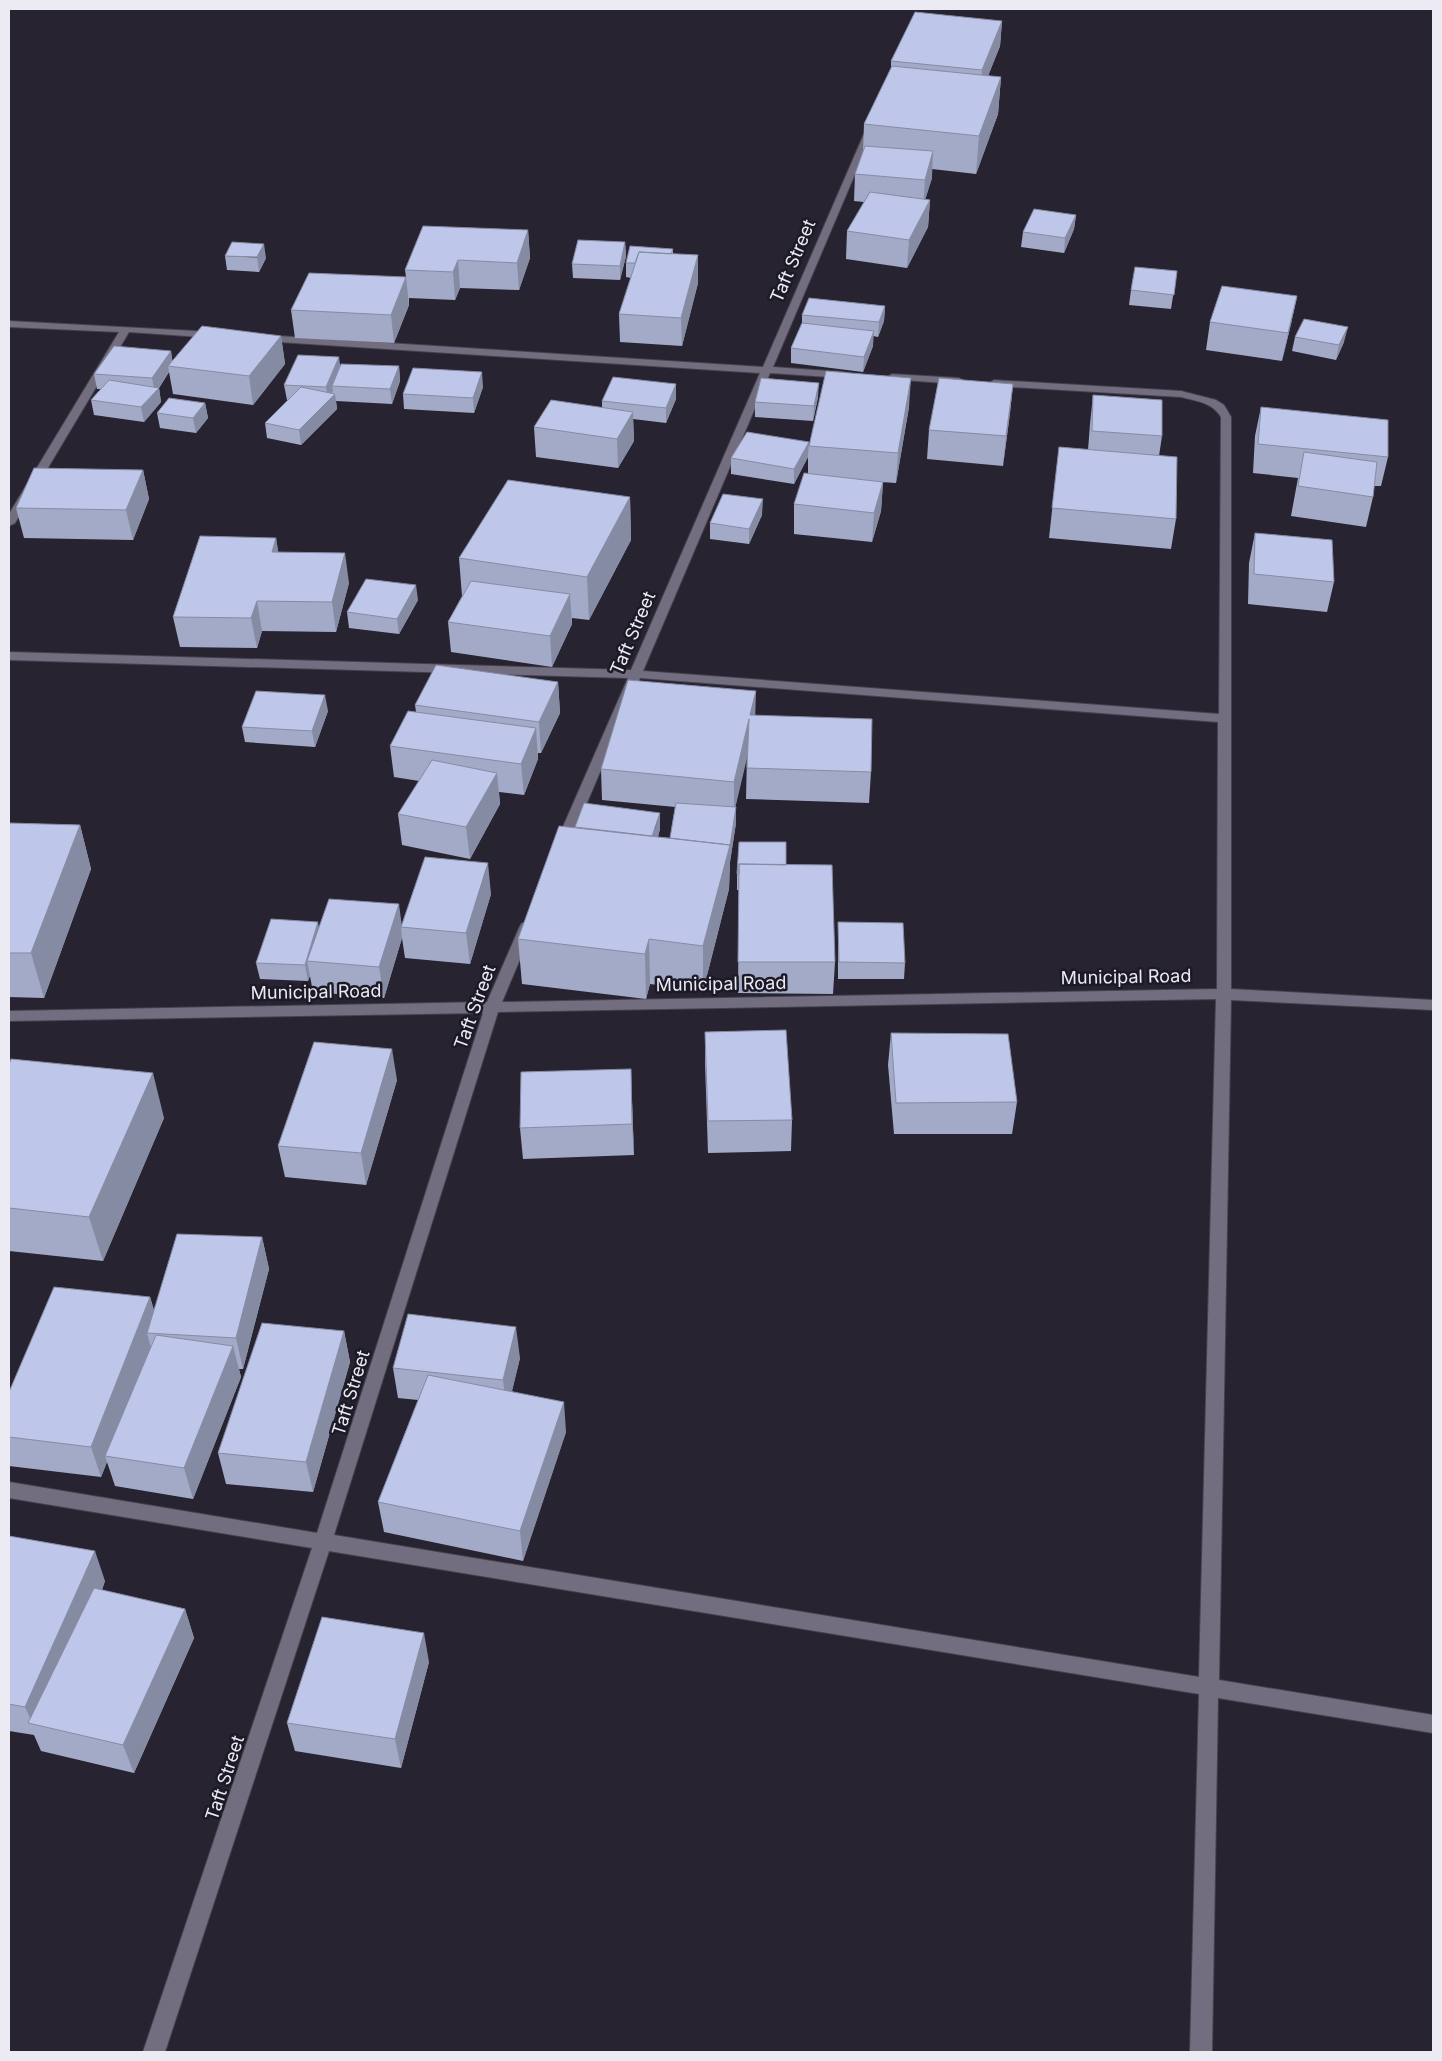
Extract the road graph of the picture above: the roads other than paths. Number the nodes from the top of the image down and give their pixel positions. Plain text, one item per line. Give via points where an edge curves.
1 (876, 115) edge
2 (9, 324) edge
3 (126, 329) junction
4 (224, 336) edge
5 (254, 338) edge
6 (767, 370) junction
7 (856, 375) edge
8 (875, 376) edge
9 (9, 524) edge
10 (9, 656) edge
11 (636, 674) junction
12 (1224, 718) junction
13 (558, 854) edge
14 (534, 908) edge
15 (1224, 994) junction
16 (1433, 1005) edge
17 (492, 1007) junction
18 (9, 1016) edge
19 (9, 1490) edge
20 (323, 1542) junction
21 (1209, 1688) junction
22 (1433, 1724) edge
23 (154, 2052) edge
24 (1201, 2052) edge

1 - 6 street, Taft Street
2 - 3 street
3 - 4 street
3 - 9 street
5 - 6 street
6 - 7 street
6 - 11 street, Taft Street
8 - 12 street via 1181,394 1220,407 1226,417
10 - 11 street
11 - 12 street
11 - 13 street, Taft Street
12 - 15 street
14 - 17 street, Taft Street
15 - 16 street, Municipal Road
15 - 17 street, Municipal Road
15 - 21 street
17 - 18 street, Municipal Road
17 - 20 street, Taft Street
19 - 20 street
20 - 21 street
20 - 23 street, Taft Street
21 - 22 street
21 - 24 street

